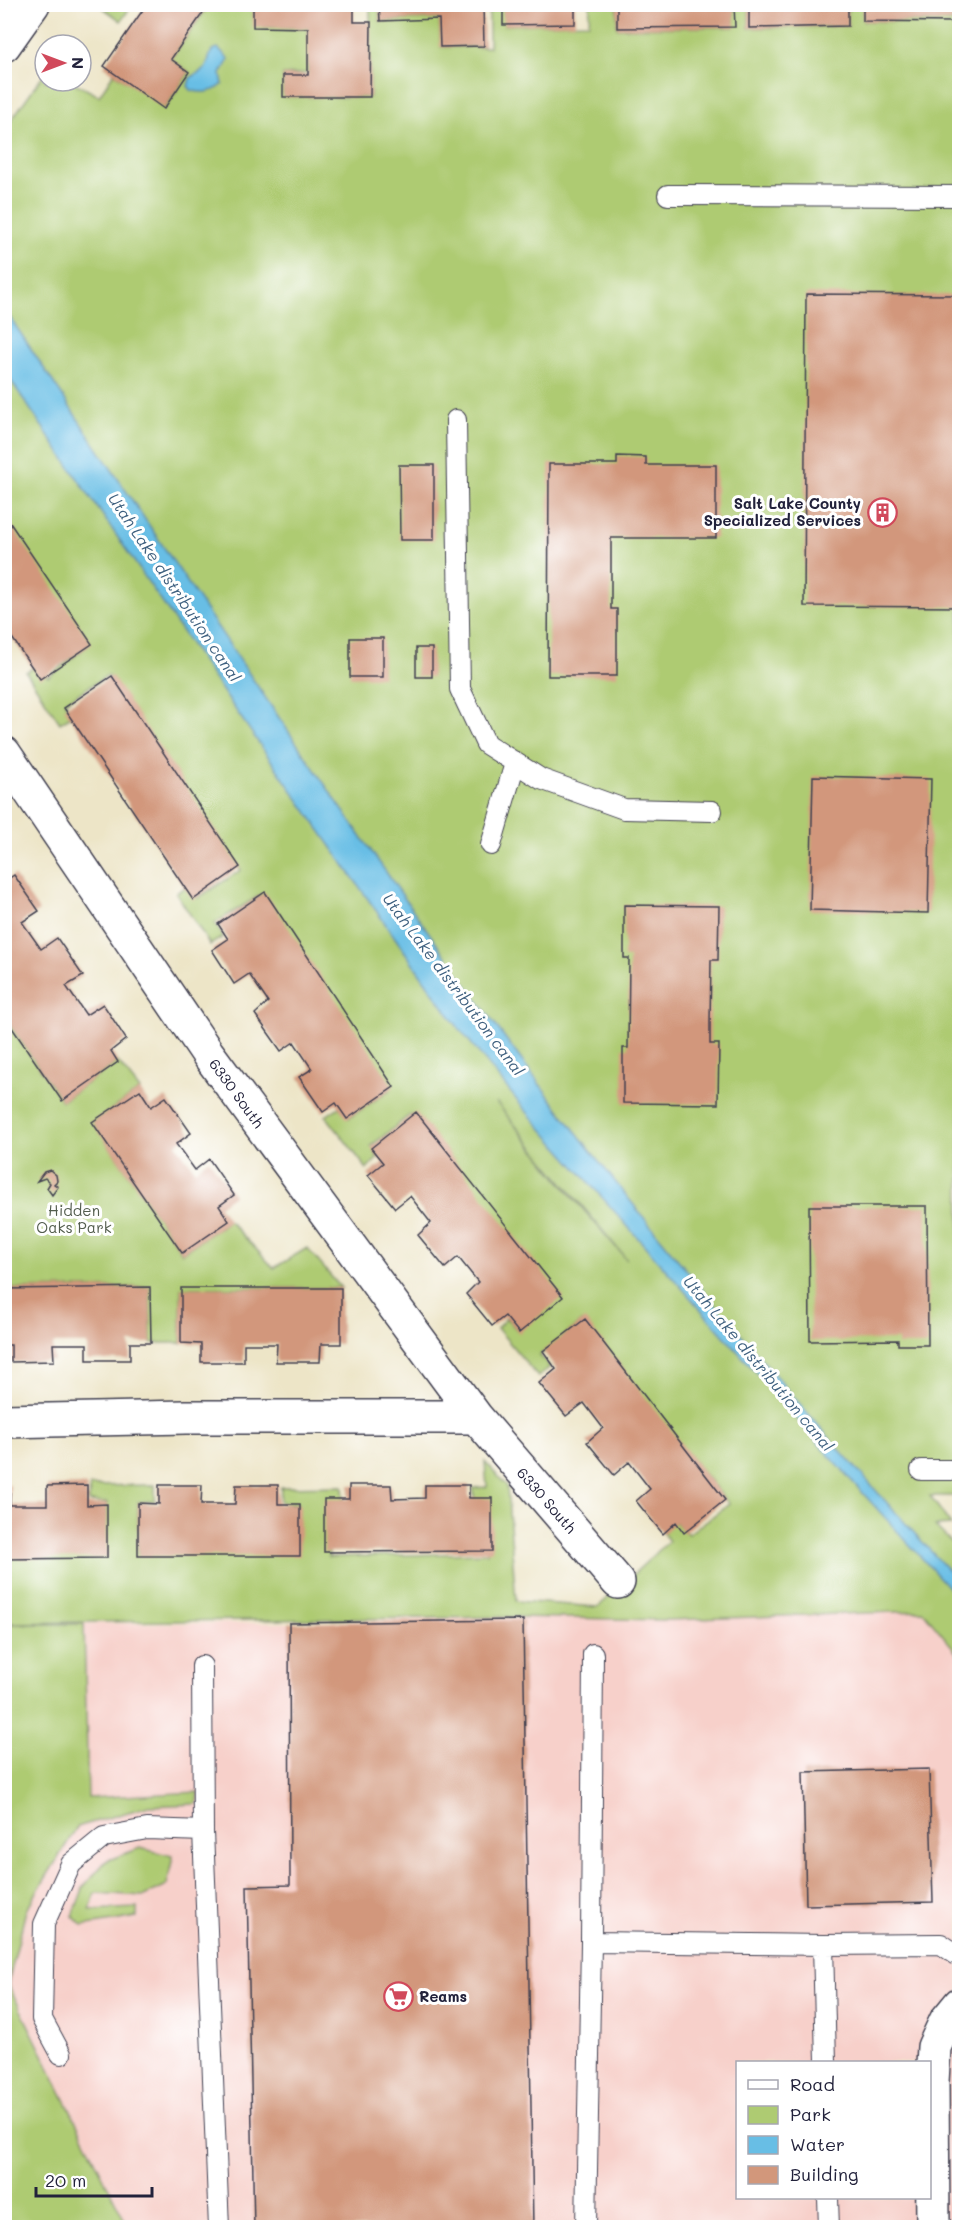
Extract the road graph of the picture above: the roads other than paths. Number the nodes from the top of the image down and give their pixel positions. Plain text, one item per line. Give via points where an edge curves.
1 (33, 4) edge
2 (4, 45) edge
3 (669, 195) dead end
4 (960, 196) edge
5 (456, 420) dead end
6 (6, 760) edge
7 (515, 763) junction
8 (712, 811) dead end
9 (490, 845) dead end
10 (477, 1417) junction
11 (4, 1421) edge
12 (921, 1470) dead end
13 (960, 1470) edge
14 (618, 1582) dead end
15 (593, 1654) dead end
16 (202, 1666) dead end
17 (203, 1831) junction
18 (591, 1942) junction
19 (824, 1946) junction
20 (960, 1957) edge
21 (960, 2004) edge
22 (61, 2054) dead end
23 (826, 2061) edge
24 (828, 2199) edge
25 (219, 2228) edge
26 (586, 2228) edge
27 (829, 2228) edge
28 (933, 2228) edge

1 - 2 street
3 - 4 lane
5 - 7 lane via 460,689 486,744
6 - 10 street, 6330 South via 208,1054
7 - 8 lane via 541,779 624,809
7 - 9 lane
10 - 11 street
10 - 14 street, 6330 South
12 - 13 lane
15 - 18 lane
16 - 17 lane
17 - 22 lane via 147,1829 104,1837 71,1864 44,1924 42,2019
17 - 25 lane
18 - 19 lane
18 - 26 lane
19 - 20 lane via 941,1944
19 - 23 lane
21 - 28 street via 946,2021 934,2048
24 - 27 lane

